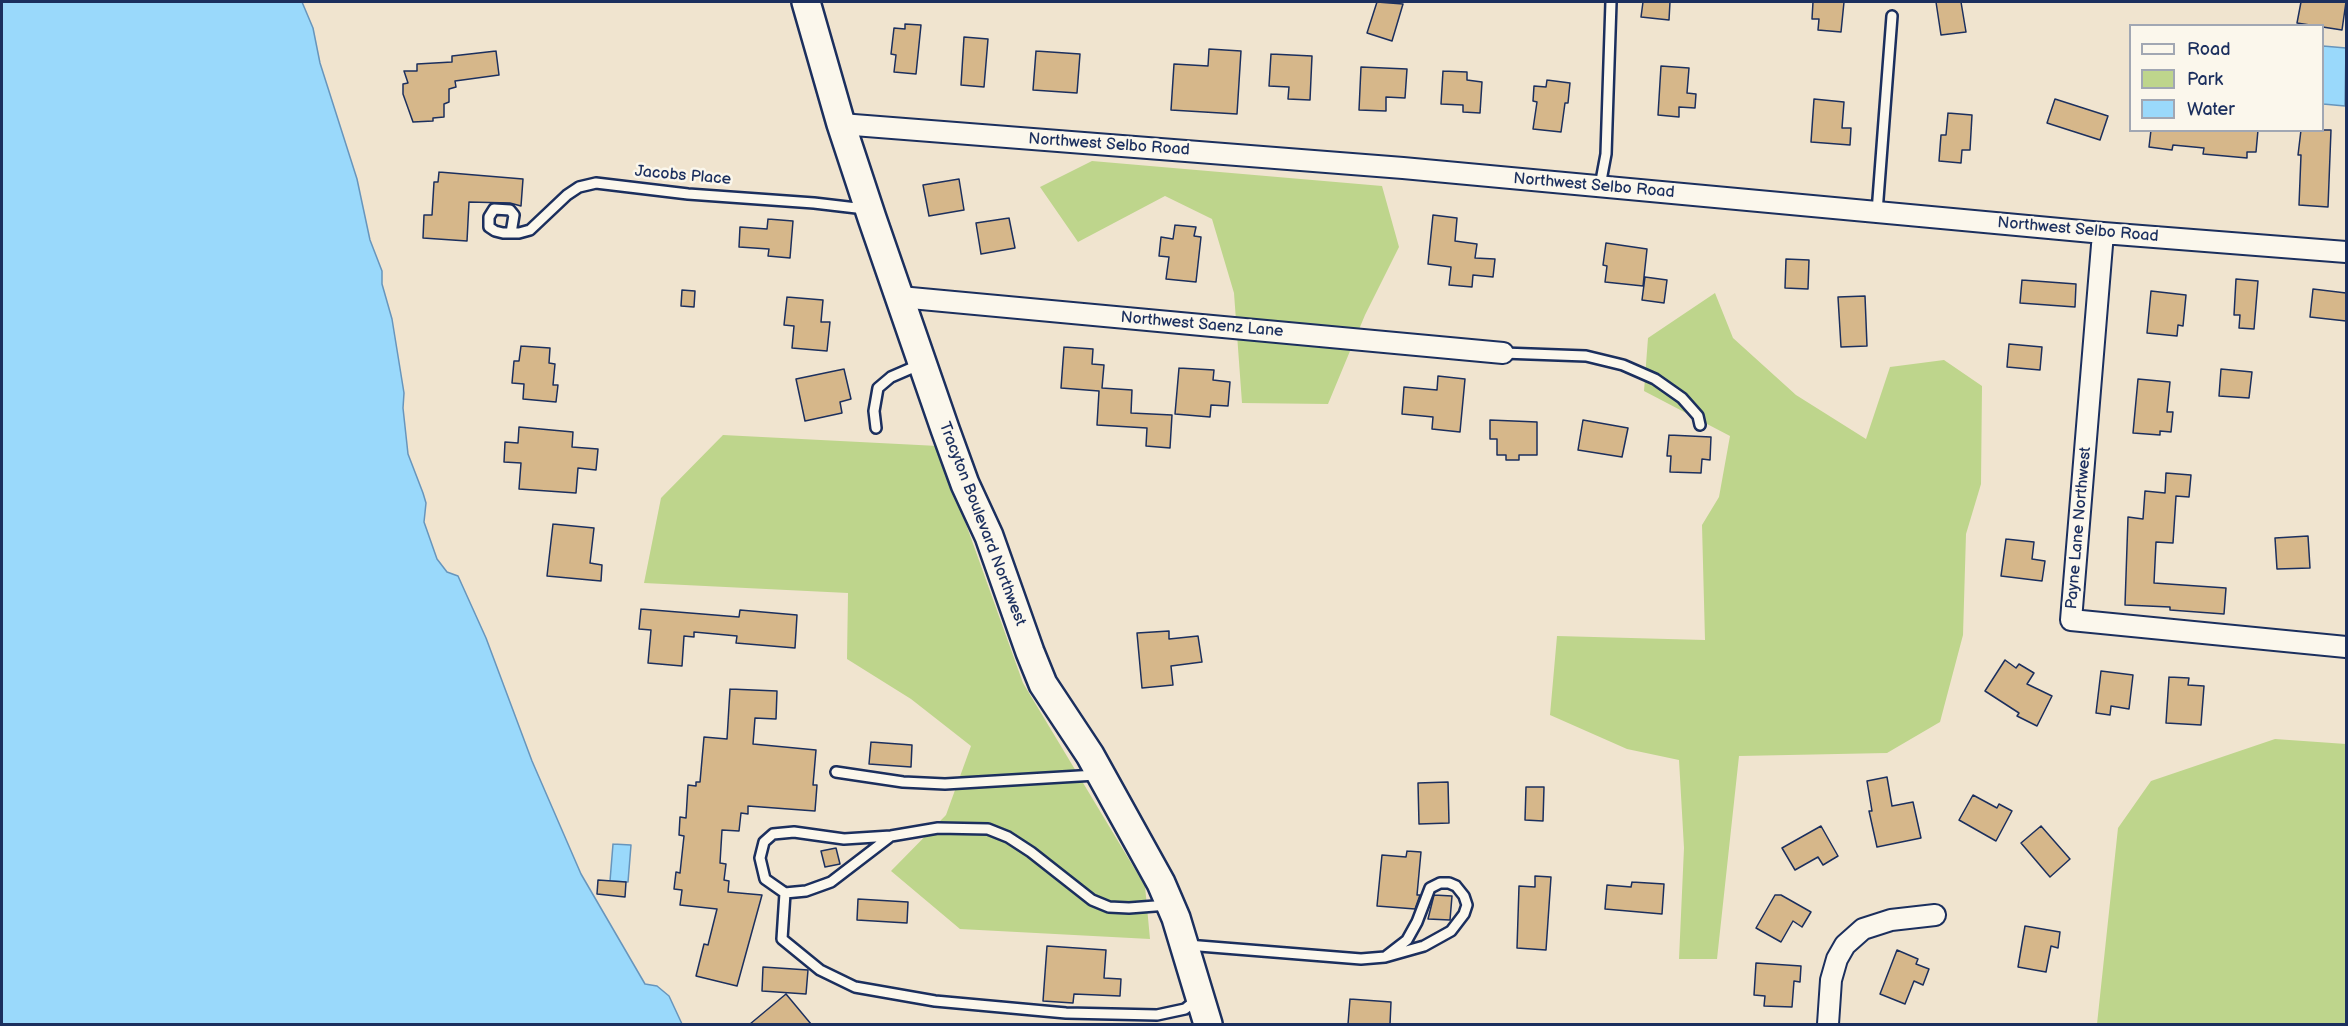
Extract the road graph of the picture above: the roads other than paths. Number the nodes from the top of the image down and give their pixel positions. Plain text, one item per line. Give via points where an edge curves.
1 (806, 2) edge
2 (1611, 2) edge
3 (1892, 16) dead end
4 (841, 124) junction
5 (1600, 186) junction
6 (870, 210) junction
7 (1877, 212) junction
8 (511, 233) dead end
9 (2103, 233) junction
10 (2346, 252) edge
11 (900, 297) junction
12 (1503, 353) joint
13 (923, 364) junction
14 (1700, 424) dead end
15 (876, 428) dead end
16 (2346, 647) edge
17 (836, 772) dead end
18 (1101, 775) junction
19 (891, 836) junction
20 (784, 893) junction
21 (1171, 905) junction
22 (1935, 915) dead end
23 (1185, 945) junction
24 (1385, 957) junction
25 (1200, 997) junction
26 (1208, 1024) edge
27 (1828, 1024) edge

1 - 4 main road, Tracyton Boulevard Northwest
2 - 5 lane via 1606,154
3 - 7 lane
4 - 5 street, Northwest Selbo Road
4 - 6 main road, Tracyton Boulevard Northwest
5 - 7 street, Northwest Selbo Road
6 - 8 lane, Jacobs Place via 596,183 567,195 530,230
6 - 11 main road, Tracyton Boulevard Northwest
7 - 9 street, Northwest Selbo Road
9 - 10 street, Northwest Selbo Road
9 - 16 street, Payne Lane Northwest via 2071,620
11 - 12 street, Northwest Saenz Lane
11 - 13 main road, Tracyton Boulevard Northwest
12 - 14 lane via 1586,356 1623,365 1655,379 1682,398
13 - 15 lane via 891,376 878,388 874,402
13 - 18 main road, Tracyton Boulevard Northwest via 1043,684
17 - 18 lane via 945,784
18 - 21 main road, Tracyton Boulevard Northwest
19 - 20 lane via 831,882 806,891
19 - 20 lane via 844,839 794,832 773,834 764,842 760,858 765,879
19 - 21 lane via 938,828 987,829 1008,837 1092,900 1108,907
20 - 25 lane via 782,939 820,970 855,987 935,1001 1066,1013 1157,1015 1185,1009
21 - 23 main road, Tracyton Boulevard Northwest
22 - 27 street via 1890,920 1863,929 1845,945 1831,980
23 - 24 lane via 1361,959
23 - 25 main road, Tracyton Boulevard Northwest
24 - 24 lane via 1424,946 1451,931 1467,905 1456,886 1440,883 1430,888 1407,940
25 - 26 main road, Tracyton Boulevard Northwest

